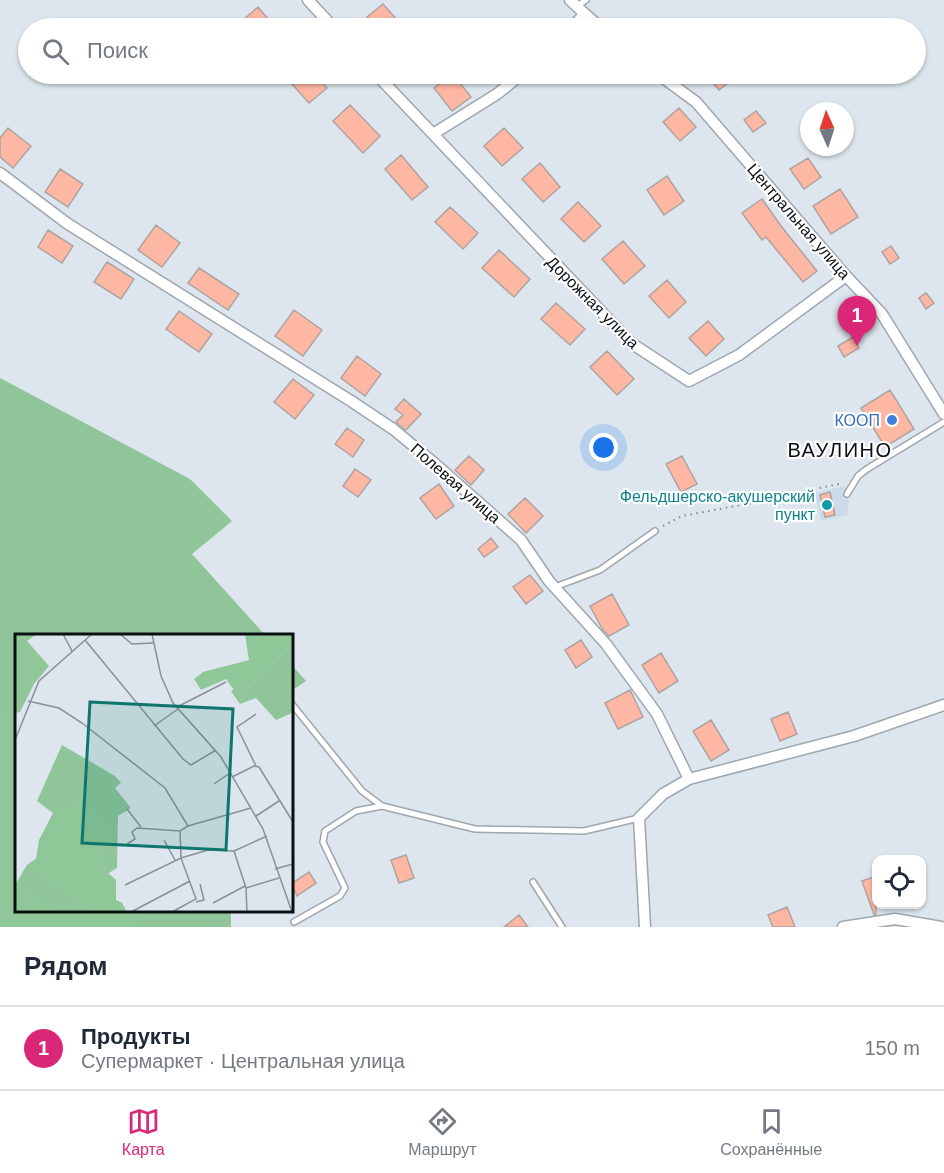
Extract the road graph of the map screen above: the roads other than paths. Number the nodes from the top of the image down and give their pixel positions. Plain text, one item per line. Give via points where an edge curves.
1 (308, 0) edge
2 (579, 5) edge
3 (325, 18) edge
4 (592, 18) edge
5 (386, 84) edge
6 (510, 84) edge
7 (672, 84) edge
8 (433, 134) junction
9 (0, 173) edge
10 (846, 276) junction
11 (944, 414) edge
12 (944, 422) edge
13 (847, 494) dead end
14 (655, 531) road end
15 (555, 587) junction
16 (292, 704) edge
17 (944, 705) edge
18 (689, 778) junction
19 (382, 806) junction
20 (639, 818) junction
21 (533, 882) dead end
22 (294, 922) dead end
23 (562, 927) edge
24 (645, 927) edge
25 (848, 927) edge
26 (941, 927) edge

1 - 3 street
2 - 4 street
5 - 8 street, Дорожная улица
6 - 8 street
7 - 10 street, Центральная улица via 696,102
8 - 10 street, Дорожная улица via 630,344 689,381 739,355
9 - 15 street, Полевая улица via 68,224 393,429 521,540
10 - 11 street, Центральная улица via 882,314
12 - 13 lane via 867,469
14 - 15 lane via 600,570
15 - 18 street, Полевая улица via 606,644 657,714
16 - 19 lane via 362,791
17 - 18 street via 854,735
18 - 20 street via 663,794
19 - 20 lane via 475,830 584,831
19 - 22 lane via 357,811 325,831 323,842 345,888 340,896
20 - 24 street
21 - 23 lane
25 - 26 street via 895,919

